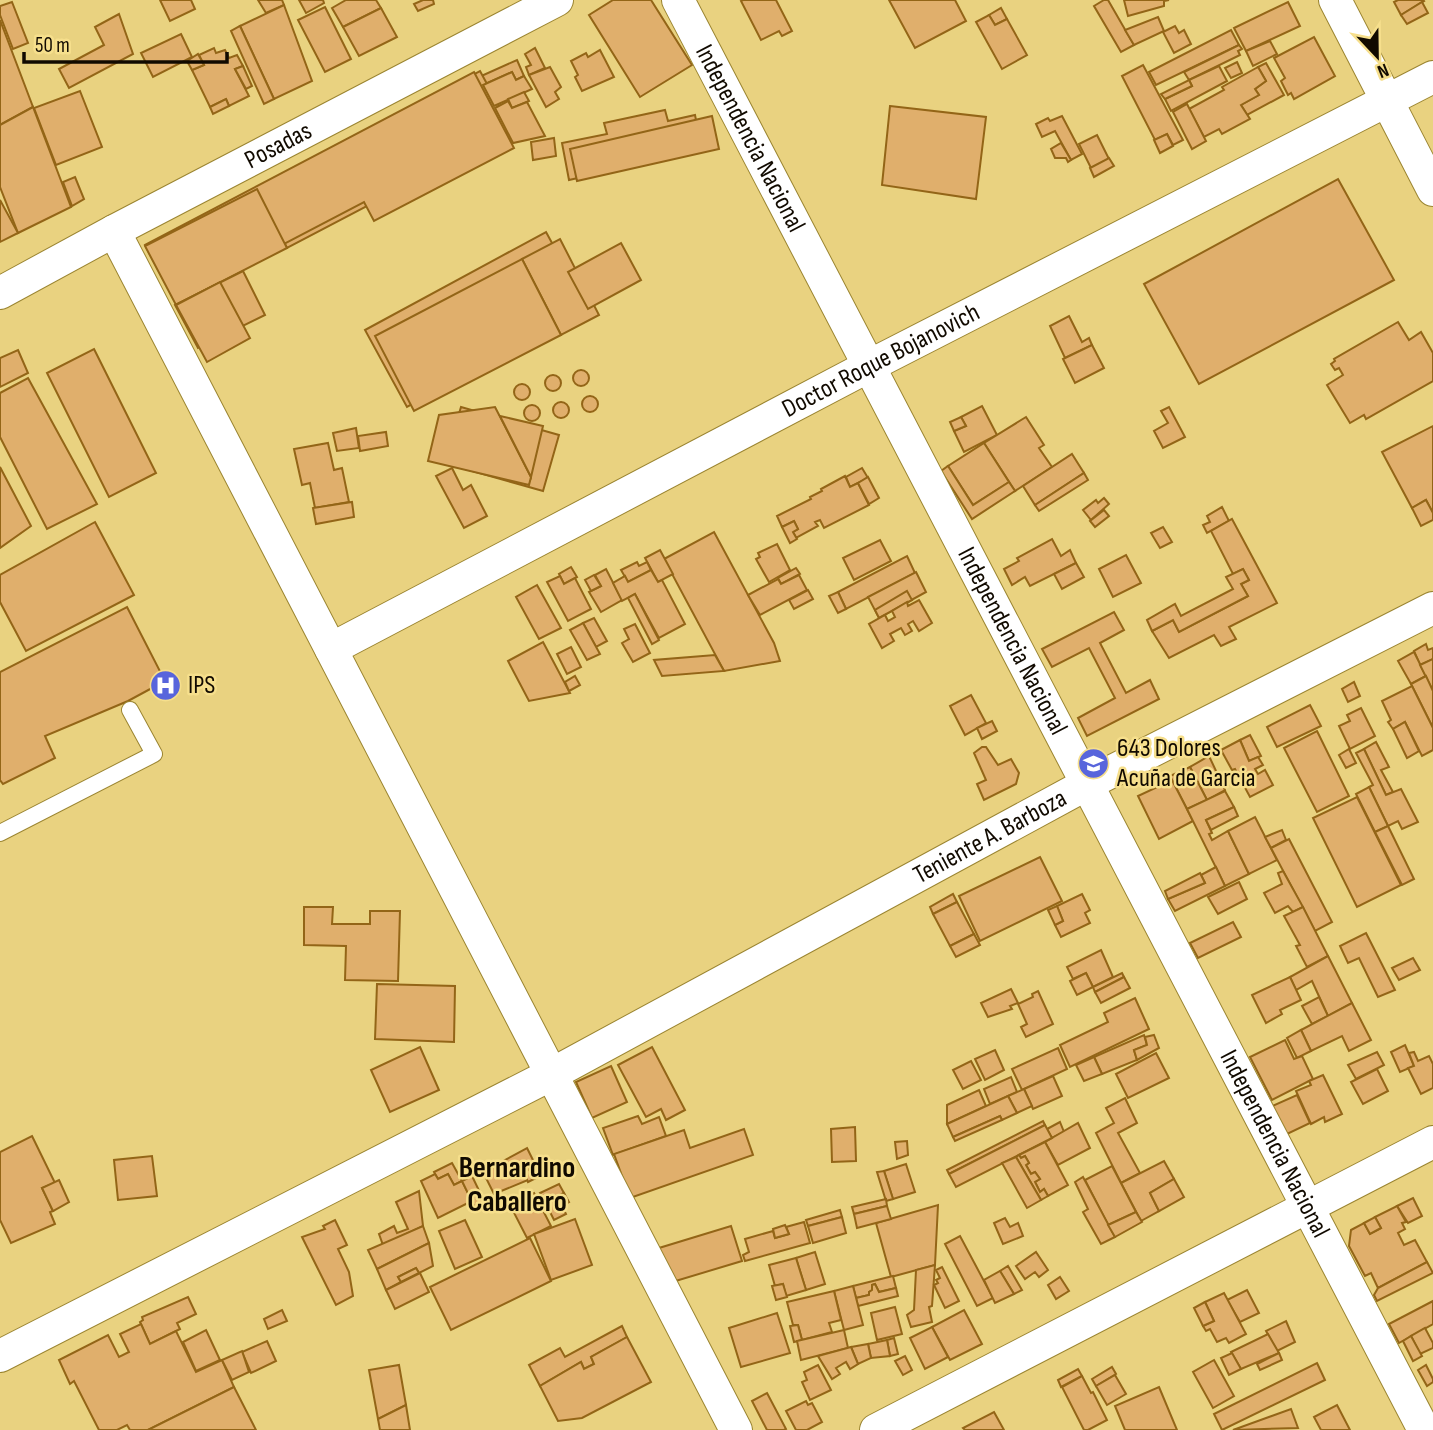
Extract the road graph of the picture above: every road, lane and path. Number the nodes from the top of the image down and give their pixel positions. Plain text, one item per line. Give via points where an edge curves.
1 (557, 0) edge
2 (678, 0) edge
3 (1335, 0) edge
4 (1433, 78) edge
5 (1387, 101) junction
6 (1433, 190) edge
7 (114, 231) junction
8 (0, 293) edge
9 (869, 366) junction
10 (1433, 608) edge
11 (331, 649) junction
12 (131, 710) dead end
13 (1087, 784) junction
14 (0, 833) edge
15 (552, 1074) junction
16 (1433, 1142) edge
17 (1308, 1207) junction
18 (0, 1356) edge
19 (736, 1430) edge
20 (876, 1430) edge
21 (1424, 1430) edge

1 - 7 street, Posadas
2 - 9 street, Independencia Nacional
3 - 5 street
4 - 5 street, Doctor Roque Bojanovich
5 - 6 street
5 - 9 street, Doctor Roque Bojanovich
7 - 8 street, Posadas
7 - 11 street
9 - 11 street, Doctor Roque Bojanovich
9 - 13 street, Independencia Nacional
10 - 13 street, Teniente A. Barboza
11 - 15 street
12 - 14 lane via 154,754
13 - 15 street, Teniente A. Barboza
13 - 17 street, Independencia Nacional
15 - 18 street, Teniente A. Barboza
15 - 19 street
16 - 17 street
17 - 20 street
17 - 21 street, Independencia Nacional

